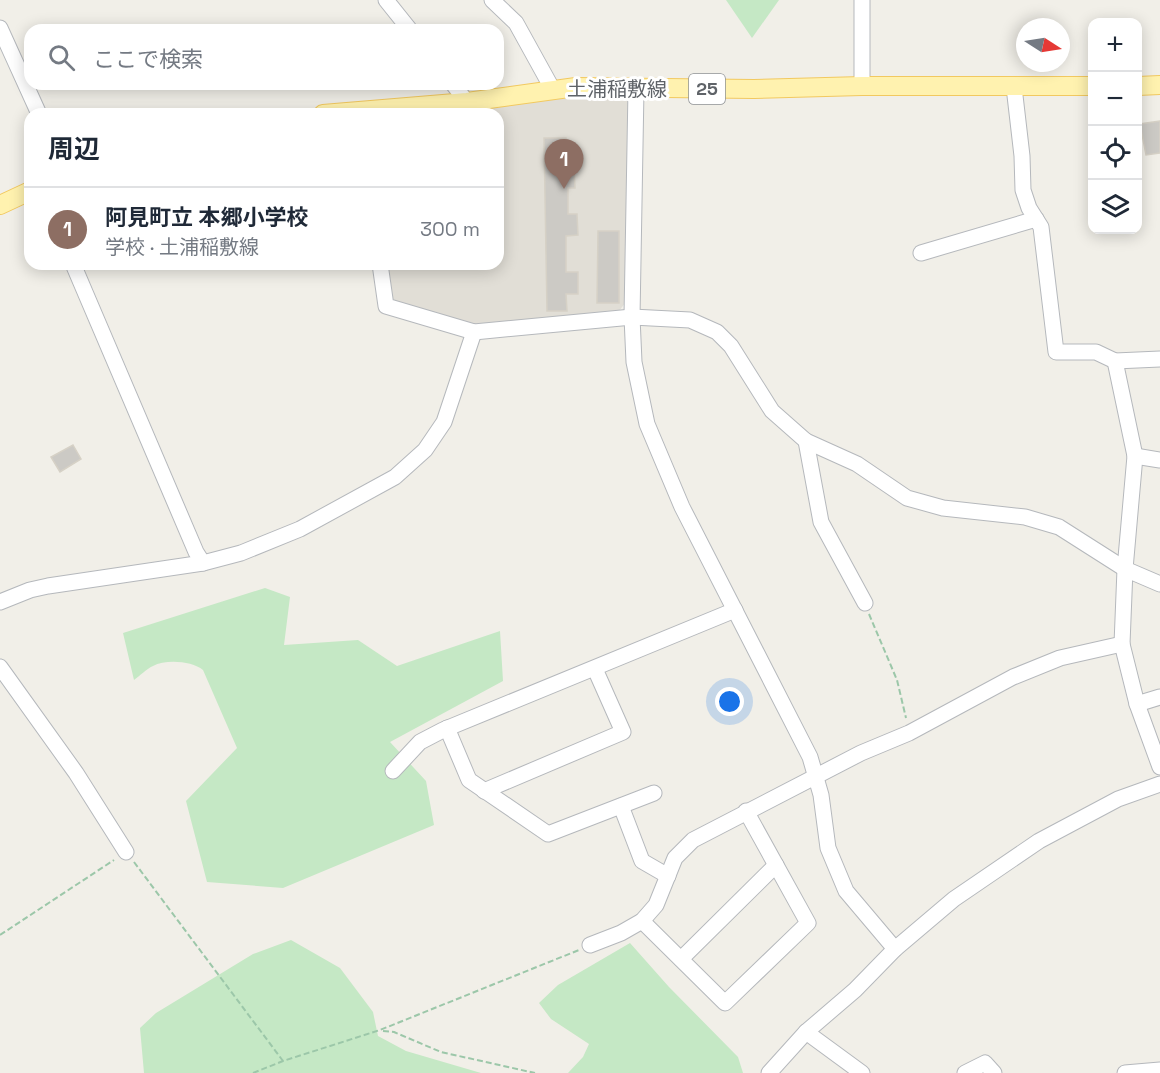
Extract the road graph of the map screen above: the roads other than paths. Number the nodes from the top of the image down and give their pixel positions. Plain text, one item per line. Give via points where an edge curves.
1 (386, 0) edge
2 (492, 0) edge
3 (862, 0) edge
4 (405, 24) edge
5 (0, 28) edge
6 (24, 81) edge
7 (1160, 85) edge
8 (862, 86) junction
9 (1088, 86) edge
10 (1142, 86) edge
11 (1014, 87) junction
12 (636, 89) junction
13 (28, 90) edge
14 (458, 90) edge
15 (553, 90) junction
16 (467, 102) junction
17 (36, 108) edge
18 (402, 108) edge
19 (24, 194) edge
20 (0, 205) edge
21 (1036, 219) junction
22 (921, 253) dead end
23 (77, 270) edge
24 (381, 270) edge
25 (632, 316) junction
26 (474, 332) junction
27 (1160, 359) edge
28 (1115, 361) junction
29 (806, 441) junction
30 (1135, 456) junction
31 (1160, 460) edge
32 (203, 563) junction
33 (1125, 569) junction
34 (1160, 584) edge
35 (0, 602) edge
36 (865, 603) road end
37 (735, 610) junction
38 (1122, 644) junction
39 (0, 667) edge
40 (595, 669) junction
41 (1160, 697) edge
42 (1137, 704) junction
43 (447, 728) junction
44 (1160, 767) edge
45 (393, 771) dead end
46 (816, 778) junction
47 (1160, 784) edge
48 (484, 791) junction
49 (654, 794) dead end
50 (621, 806) junction
51 (746, 811) junction
52 (126, 852) road end
53 (776, 865) junction
54 (668, 876) junction
55 (642, 921) junction
56 (590, 945) road end
57 (895, 949) junction
58 (681, 959) junction
59 (806, 1032) junction
60 (1160, 1070) edge
61 (769, 1073) edge
62 (862, 1073) edge
63 (965, 1073) edge
64 (994, 1073) edge
65 (1125, 1073) edge

1 - 4 street
2 - 15 street via 516,23
3 - 8 street
5 - 6 street
7 - 10 main road
8 - 11 main road, 土浦稲敷線 / 25
8 - 12 main road, 土浦稲敷線 / 25
9 - 11 main road, 土浦稲敷線 / 25
11 - 21 street via 1023,190
12 - 15 main road, 土浦稲敷線 / 25
12 - 25 street
13 - 17 street
14 - 16 street
15 - 16 main road, 土浦稲敷線 / 25
16 - 18 main road, 土浦稲敷線 / 25
19 - 20 main road
21 - 22 street
21 - 28 street via 1041,227 1056,352 1095,352
23 - 32 street
24 - 26 street via 387,306
25 - 26 street
25 - 29 street via 690,320 717,332 731,346 772,411
25 - 37 street via 634,362 646,424 682,507
26 - 32 street via 444,422 425,450 395,477 300,529 241,553
27 - 28 street
28 - 30 street
29 - 33 street via 857,464 907,498 943,508 1025,517 1059,527
29 - 36 street via 821,522
30 - 31 street
30 - 33 street
32 - 35 street via 48,586
33 - 34 street
33 - 38 street
37 - 40 street
37 - 46 street via 810,757
38 - 42 street
38 - 46 street via 1060,658 1013,677
39 - 52 street via 76,773
40 - 43 street
40 - 48 street via 623,732
41 - 42 street
42 - 44 street
43 - 45 street via 420,742
43 - 48 street via 469,780
46 - 51 street
46 - 57 street via 828,848 846,891
47 - 57 street via 1118,799 1039,841 954,898
48 - 50 street via 548,834
49 - 50 street
50 - 54 street via 642,861
51 - 53 street
51 - 54 street via 693,840 675,858
53 - 58 street
53 - 58 street via 808,923 725,1003
54 - 55 street via 656,905
55 - 56 street
55 - 58 street
57 - 59 street
59 - 61 street
59 - 62 street
60 - 65 street
63 - 64 street via 985,1063

